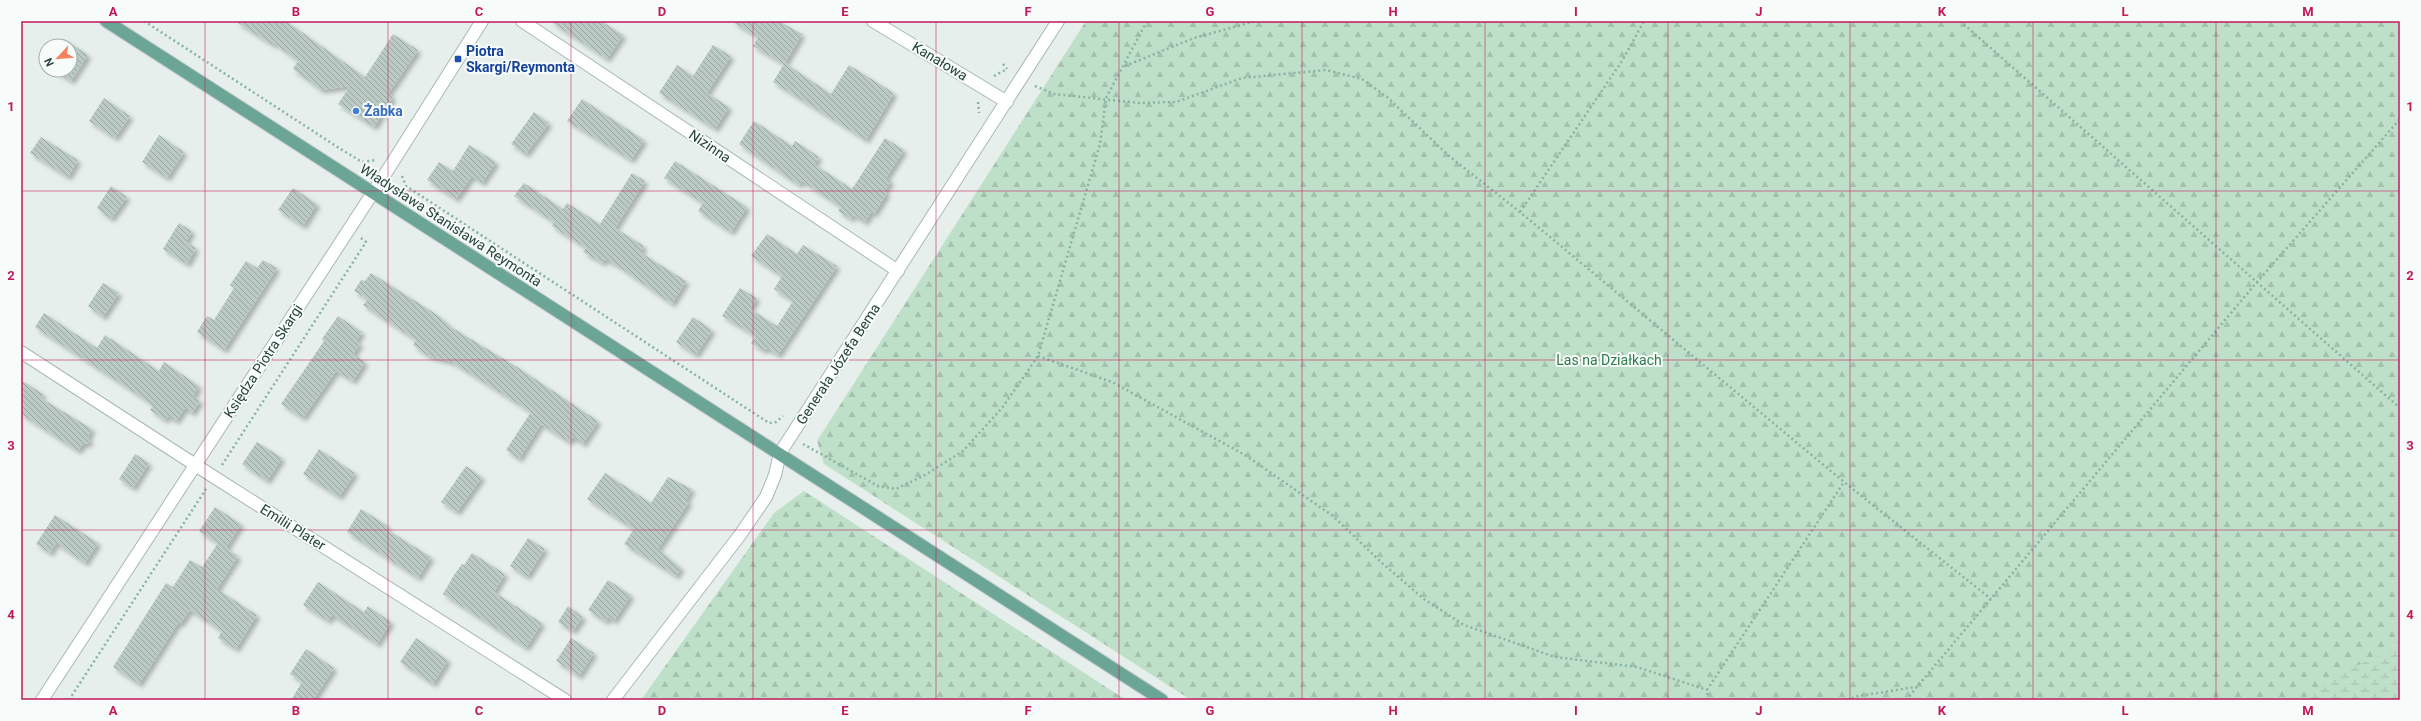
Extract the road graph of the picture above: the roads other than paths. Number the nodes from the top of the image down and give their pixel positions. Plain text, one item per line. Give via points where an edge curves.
1 (106, 21) edge
2 (482, 21) edge
3 (522, 21) edge
4 (873, 21) edge
5 (1058, 21) edge
6 (1007, 102) junction
7 (373, 193) junction
8 (898, 271) junction
9 (21, 352) edge
10 (780, 453) junction
11 (196, 465) junction
12 (42, 700) edge
13 (566, 700) edge
14 (613, 700) edge
15 (1162, 700) edge

1 - 7 main road, Władysława Stanisława Reymonta
2 - 7 street, Księdza Piotra Skargi
3 - 8 street, Nizinna
4 - 6 street, Kanałowa
5 - 6 street, Generała Józefa Bema
6 - 8 street, Generała Józefa Bema
7 - 10 main road, Władysława Stanisława Reymonta
7 - 11 street, Księdza Piotra Skargi
8 - 10 street, Generała Józefa Bema
9 - 11 street, Emilii Plater
10 - 14 street, Generała Józefa Bema via 766,497 740,535
10 - 15 main road, Władysława Stanisława Reymonta
11 - 12 street, Księdza Piotra Skargi
11 - 13 street, Emilii Plater

